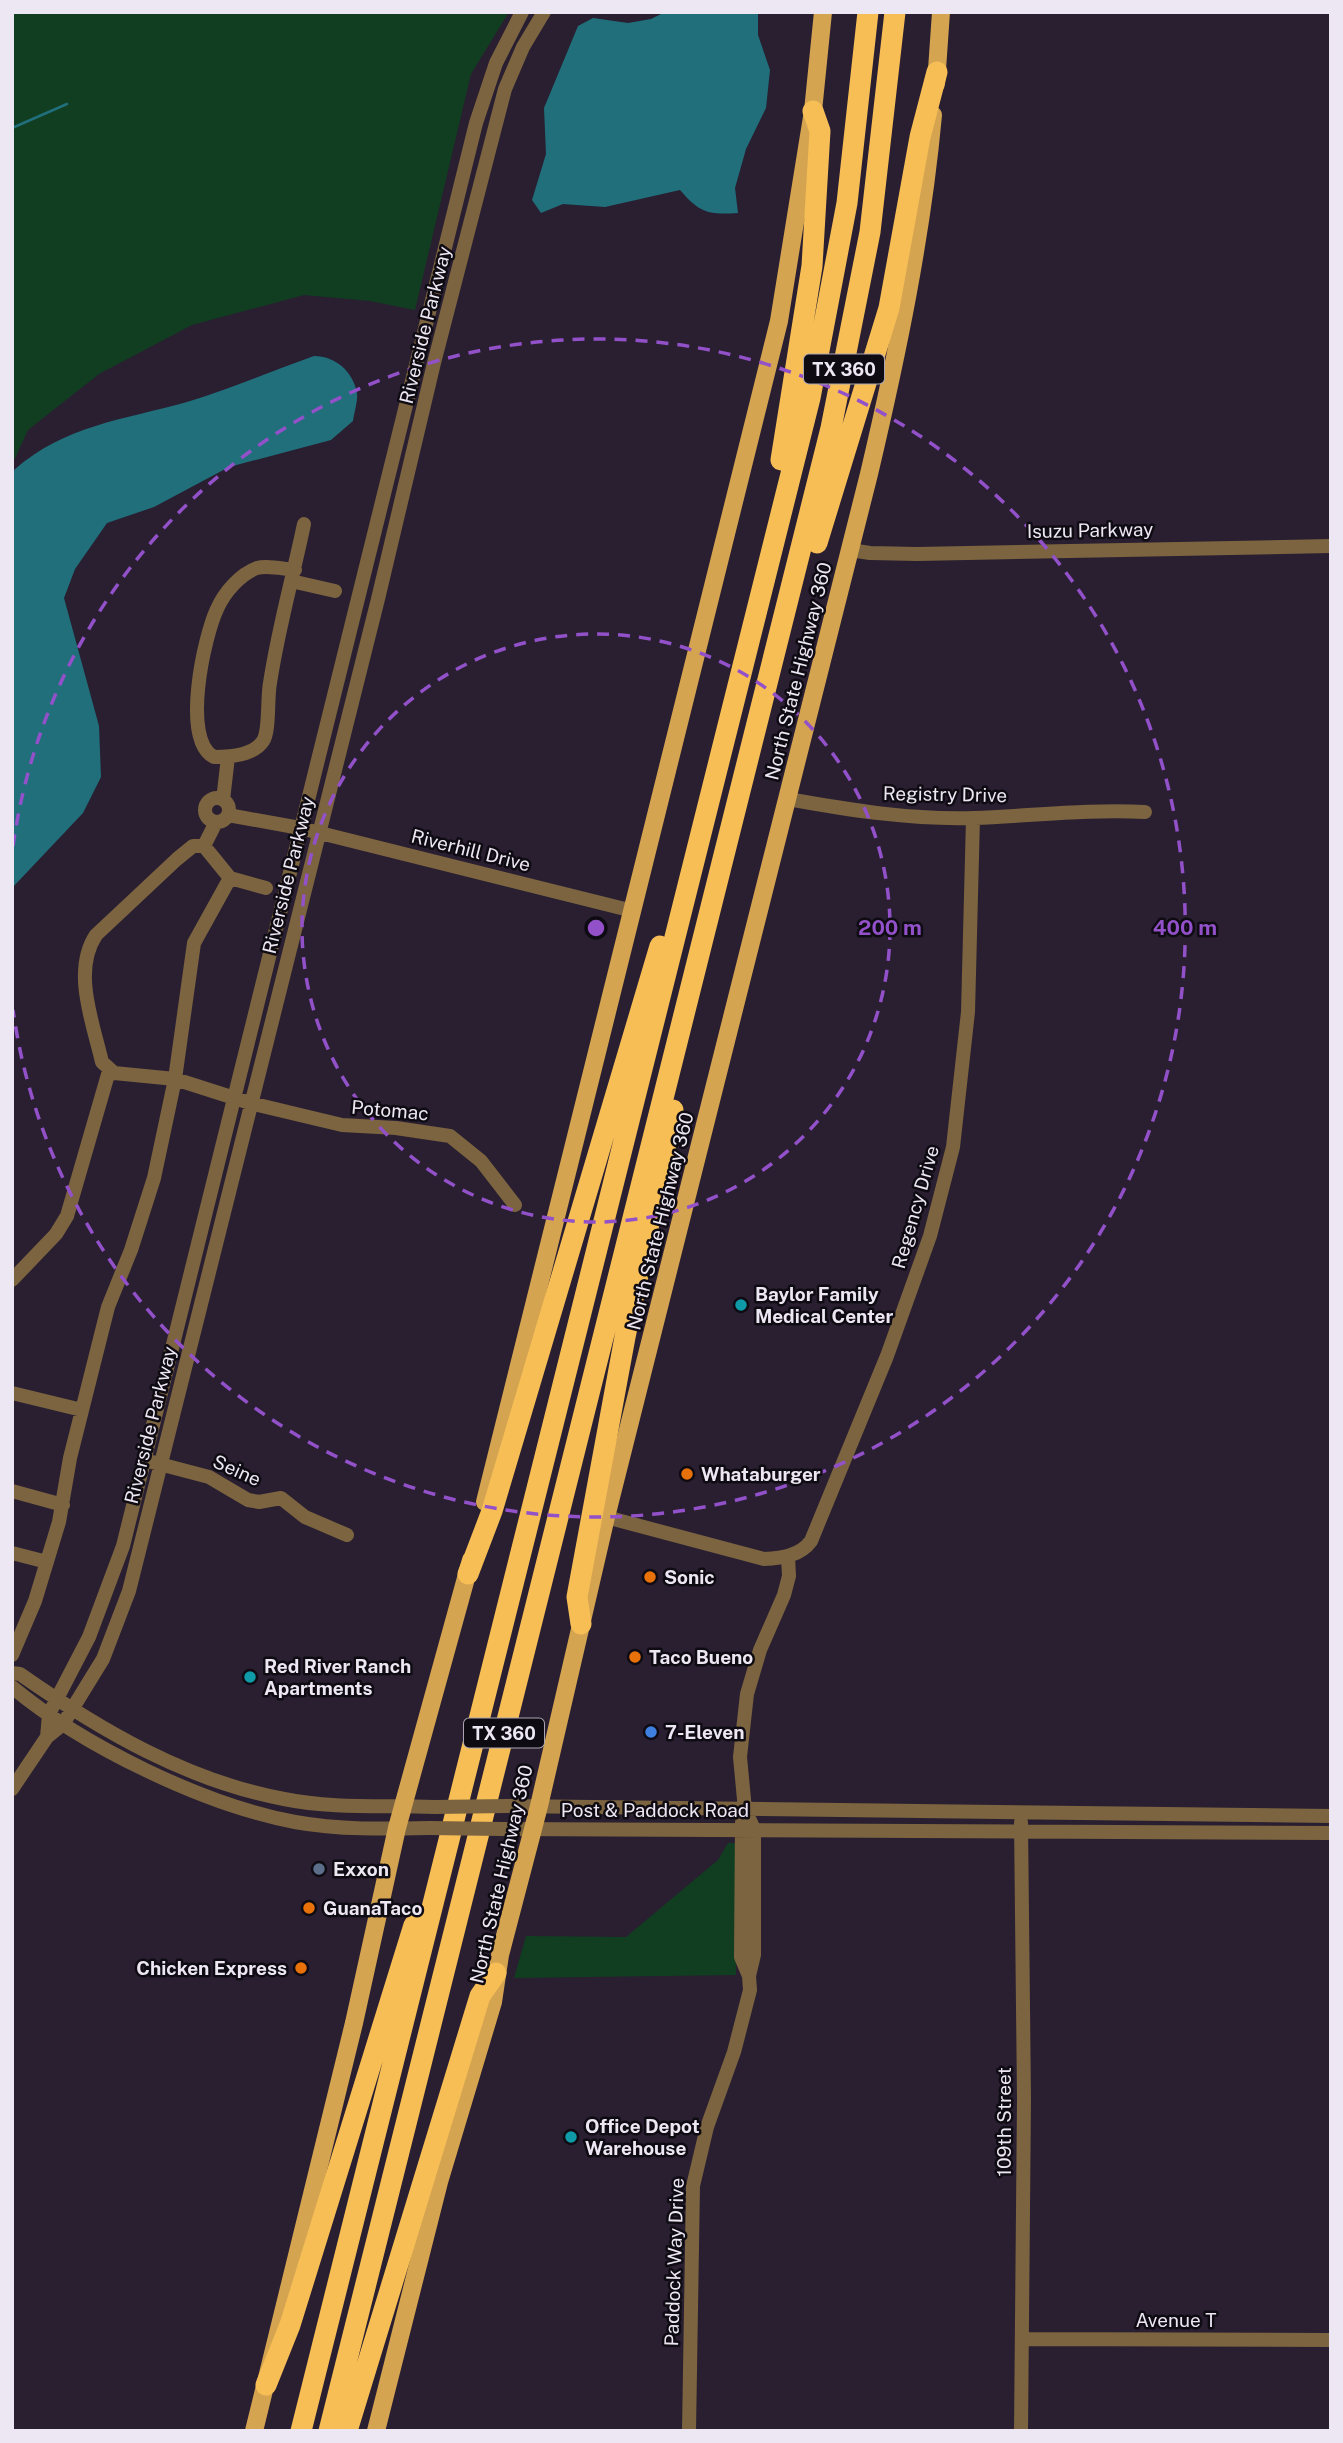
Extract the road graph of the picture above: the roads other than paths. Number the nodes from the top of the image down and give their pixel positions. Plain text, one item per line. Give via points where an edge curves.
1 (522, 12) edge
2 (544, 12) edge
3 (822, 12) edge
4 (868, 12) edge
5 (895, 12) edge
6 (942, 12) edge
7 (937, 72) junction
8 (813, 111) junction
9 (424, 338) junction
10 (441, 343) junction
11 (304, 524) dead end
12 (1331, 546) edge
13 (850, 550) junction
14 (293, 576) junction
15 (335, 591) dead end
16 (738, 691) junction
17 (760, 719) junction
18 (228, 758) junction
19 (788, 799) junction
20 (223, 800) junction
21 (710, 803) junction
22 (1145, 812) dead end
23 (222, 818) junction
24 (973, 818) junction
25 (300, 828) junction
26 (318, 832) junction
27 (205, 846) junction
28 (230, 878) junction
29 (266, 888) dead end
30 (633, 911) junction
31 (678, 1035) junction
32 (109, 1071) junction
33 (175, 1079) junction
34 (233, 1098) junction
35 (250, 1103) junction
36 (515, 1205) dead end
37 (12, 1280) edge
38 (12, 1393) edge
39 (82, 1410) junction
40 (143, 1460) junction
41 (160, 1464) junction
42 (12, 1491) edge
43 (63, 1505) junction
44 (606, 1517) junction
45 (347, 1535) dead end
46 (12, 1553) edge
47 (788, 1556) junction
48 (47, 1562) junction
49 (468, 1574) junction
50 (581, 1623) junction
51 (12, 1654) edge
52 (12, 1673) edge
53 (12, 1687) edge
54 (57, 1700) junction
55 (72, 1709) junction
56 (49, 1714) junction
57 (63, 1724) junction
58 (47, 1737) junction
59 (226, 1784) junction
60 (12, 1789) edge
61 (224, 1803) junction
62 (403, 1806) junction
63 (539, 1806) junction
64 (745, 1810) junction
65 (1021, 1813) junction
66 (1266, 1816) junction
67 (1331, 1816) edge
68 (397, 1828) junction
69 (533, 1829) junction
70 (747, 1829) junction
71 (1021, 1830) junction
72 (1331, 1832) edge
73 (1266, 1833) junction
74 (446, 1850) junction
75 (496, 1973) junction
76 (1022, 2339) junction
77 (1331, 2340) edge
78 (266, 2385) junction
79 (254, 2431) edge
80 (301, 2431) edge
81 (329, 2431) edge
82 (347, 2431) edge
83 (376, 2431) edge
84 (689, 2431) edge
85 (1021, 2431) edge

1 - 9 street, Riverside Parkway via 496,63 476,123
2 - 10 street, Riverside Parkway via 505,89
3 - 8 main road
4 - 16 highway, TX 360 via 855,151 833,289
5 - 17 highway, TX 360 via 887,108 861,285
6 - 7 main road, North State Highway 360
7 - 13 main road, North State Highway 360 via 925,197 905,308
7 - 17 highway via 920,137 889,308 828,503 775,701
8 - 16 highway via 820,131 812,266 780,467 734,665
8 - 30 main road via 779,321
9 - 10 street
9 - 25 street, Riverside Parkway
10 - 26 street, Riverside Parkway
11 - 14 street
12 - 13 street, Isuzu Parkway via 917,554
13 - 19 main road, North State Highway 360
14 - 15 street
14 - 18 street via 271,676 266,736 257,749
14 - 18 street via 260,567 244,574 217,609 200,666 197,709 207,754
16 - 21 highway, TX 360
17 - 31 highway, TX 360
18 - 20 street
19 - 24 street, Registry Drive via 887,814
19 - 44 main road, North State Highway 360
20 - 23 street via 229,806
20 - 23 street via 214,799 205,809 208,818
21 - 49 highway via 696,823 492,1511
21 - 74 highway, TX 360
22 - 24 street, Registry Drive via 1070,810
23 - 25 street, Riverhill Drive
23 - 27 street
24 - 47 street, Regency Drive via 968,1012 946,1180 887,1356 835,1486 811,1541
25 - 26 street, Riverhill Drive
25 - 34 street, Riverside Parkway
26 - 30 street, Riverhill Drive
26 - 35 street, Riverside Parkway
27 - 28 street
27 - 32 street via 193,846 177,859 96,935 86,950 83,963 88,996 102,1062
28 - 29 street
28 - 33 street via 194,943
30 - 49 main road
31 - 50 highway via 675,1101 577,1597
31 - 81 highway, TX 360
32 - 33 street, Potomac
32 - 37 street via 67,1216
33 - 34 street, Potomac
33 - 39 street via 154,1178 108,1307
34 - 35 street, Potomac
34 - 40 street, Riverside Parkway
35 - 36 street, Potomac via 342,1125 450,1136 481,1161
35 - 41 street, Riverside Parkway
38 - 39 street
39 - 43 street
40 - 41 street, Seine
40 - 54 street, Riverside Parkway via 106,1595
41 - 45 street, Seine via 209,1477 248,1500 281,1497 305,1517
41 - 55 street, Riverside Parkway via 129,1591 103,1659
42 - 43 street
43 - 48 street
44 - 47 street via 741,1555 764,1559
44 - 50 main road, North State Highway 360
46 - 48 street
47 - 64 street, Paddock Way Drive via 784,1595 747,1694 740,1757
48 - 51 street
49 - 62 main road
50 - 63 main road, North State Highway 360
52 - 54 street, Post & Paddock Road
53 - 56 street, Post & Paddock Road
54 - 55 street, Post & Paddock Road
54 - 56 street, Riverside Parkway
55 - 57 street, Riverside Parkway
55 - 59 street, Post & Paddock Road via 178,1766
56 - 57 street, Post & Paddock Road
56 - 58 street, Riverside Parkway
57 - 58 street, Riverside Parkway
57 - 61 street, Post & Paddock Road via 163,1777
58 - 60 street, Riverside Parkway
59 - 61 street
59 - 62 street, Post & Paddock Road via 321,1804
61 - 68 street, Post & Paddock Road via 296,1822
62 - 63 street, Post & Paddock Road, bridge
62 - 68 main road
63 - 64 street, Post & Paddock Road
63 - 69 main road, North State Highway 360
64 - 65 street, Post & Paddock Road
64 - 70 street, Paddock Way Drive
65 - 66 street, Post & Paddock Road
65 - 71 street, 109th Street
66 - 67 street, Post & Paddock Road
66 - 73 street
68 - 69 street, Post & Paddock Road, bridge
68 - 78 main road
69 - 70 street, Post & Paddock Road
69 - 75 main road, North State Highway 360
70 - 71 street, Post & Paddock Road
70 - 84 street, Paddock Way Drive via 741,1956 750,1990 734,2052 706,2127 693,2186
71 - 73 street, Post & Paddock Road
71 - 76 street, 109th Street
72 - 73 street, Post & Paddock Road
74 - 78 highway via 431,1868 290,2325
74 - 80 highway, TX 360
75 - 82 highway via 480,1996
75 - 83 main road, North State Highway 360 via 494,2002 439,2182
76 - 77 street, Avenue T
76 - 85 street, 109th Street
78 - 79 main road

